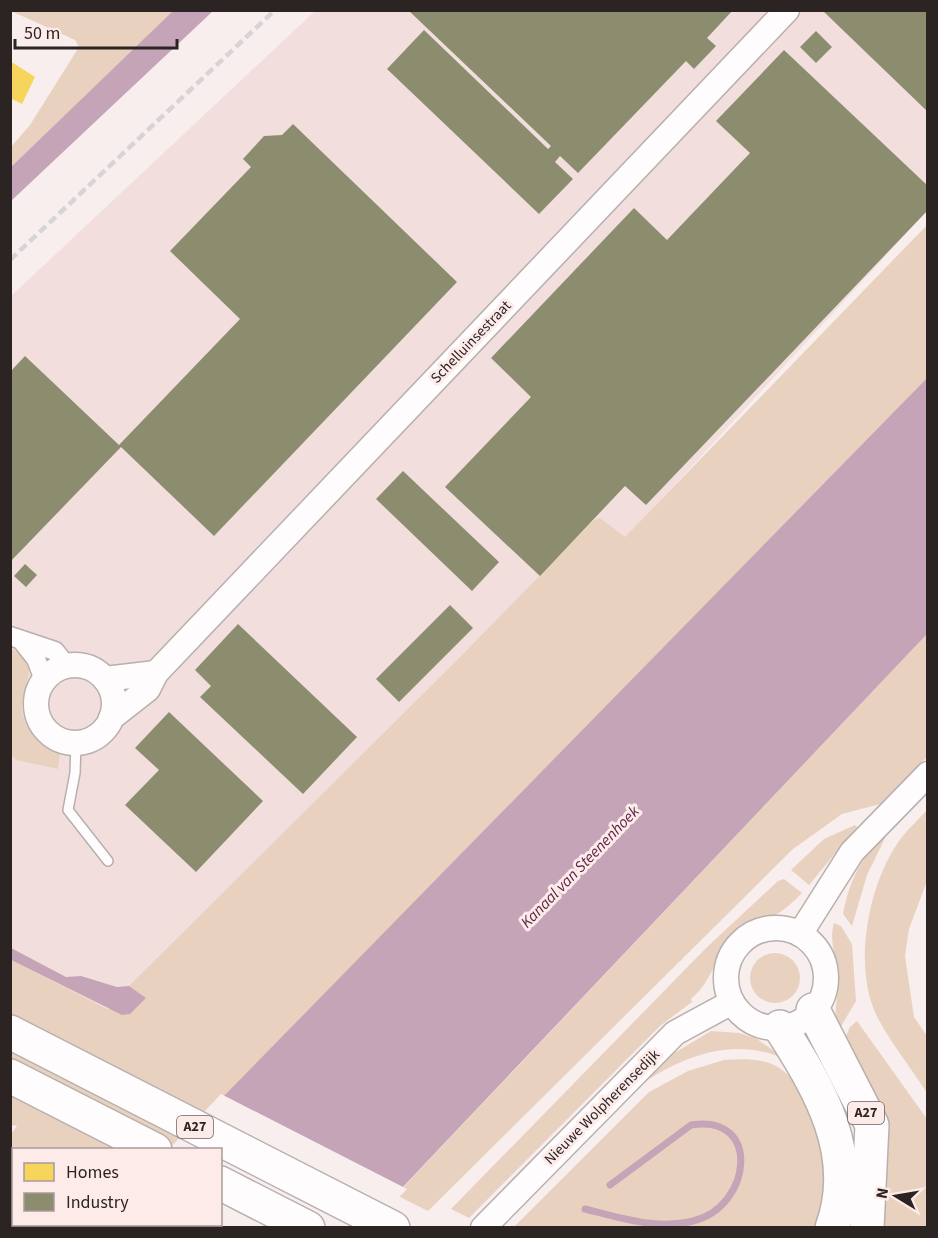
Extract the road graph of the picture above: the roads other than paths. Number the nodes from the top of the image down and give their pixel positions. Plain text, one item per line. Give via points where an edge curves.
1 (787, 10) edge
2 (16, 638) edge
3 (67, 666) junction
4 (156, 673) junction
5 (44, 680) junction
6 (105, 680) junction
7 (111, 718) junction
8 (76, 744) junction
9 (927, 774) edge
10 (108, 861) dead end
11 (800, 934) junction
12 (732, 1002) junction
13 (813, 1010) junction
14 (780, 1027) junction
15 (10, 1032) edge
16 (10, 1076) edge
17 (153, 1148) edge
18 (222, 1184) edge
19 (308, 1227) edge
20 (393, 1227) edge
21 (483, 1227) edge
22 (832, 1227) edge
23 (867, 1227) edge

1 - 4 street, Schelluinsestraat
2 - 3 street via 55,651
2 - 5 street via 36,659
3 - 5 street
3 - 6 street via 88,668
4 - 6 street
4 - 7 street, Schelluinsestraat via 147,689
5 - 8 street via 36,698 42,726 57,739
6 - 7 street via 114,702
7 - 8 street via 101,733
8 - 10 lane via 68,810
9 - 11 street via 852,852
11 - 12 street via 775,928 744,939 733,952 727,969
11 - 13 street via 813,945 825,969 825,987
12 - 14 street via 752,1022
12 - 21 street, Nieuwe Wolpherensedijk via 675,1033
13 - 14 street via 798,1022
13 - 23 highway, A27 via 872,1125
14 - 22 highway, A27 via 824,1101 838,1141 842,1178
15 - 20 highway, A27
16 - 17 highway
18 - 19 highway

